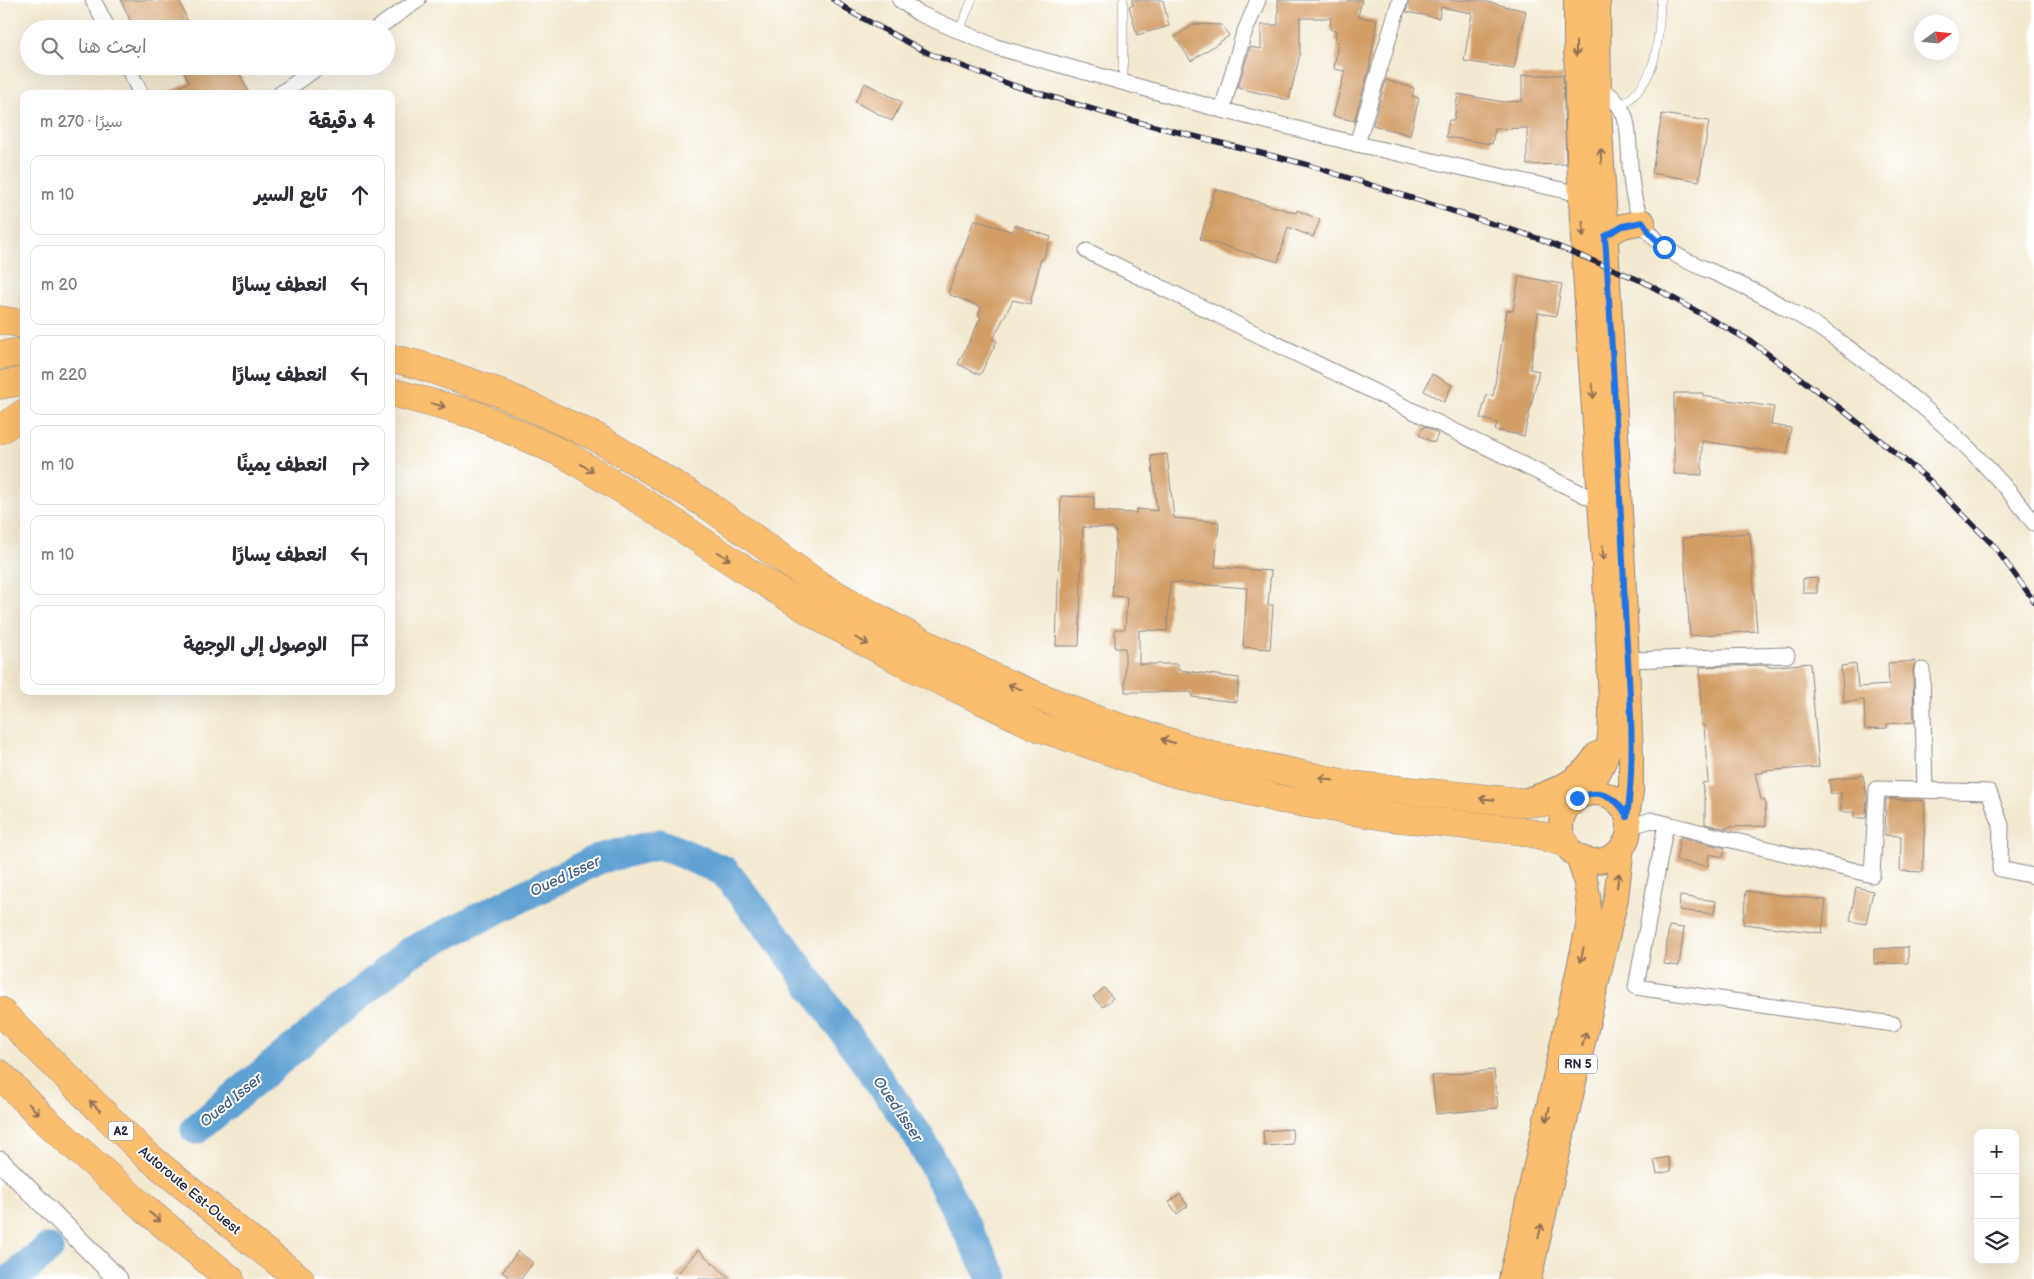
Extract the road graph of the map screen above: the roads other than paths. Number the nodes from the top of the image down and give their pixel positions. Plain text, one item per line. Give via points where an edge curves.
1 (93, 0) edge
2 (418, 0) edge
3 (900, 0) edge
4 (972, 0) edge
5 (1123, 0) edge
6 (1258, 0) edge
7 (1400, 0) edge
8 (1576, 0) edge
9 (1598, 0) edge
10 (1662, 0) edge
11 (103, 20) edge
12 (389, 20) edge
13 (959, 31) junction
14 (132, 75) edge
15 (307, 75) edge
16 (1123, 83) junction
17 (1598, 86) junction
18 (139, 90) edge
19 (286, 90) edge
20 (1620, 107) junction
21 (1222, 110) junction
22 (1358, 144) junction
23 (1592, 197) junction
24 (1643, 222) junction
25 (1605, 236) junction
26 (1087, 252) dead end
27 (0, 320) edge
28 (20, 323) edge
29 (20, 352) edge
30 (0, 355) edge
31 (395, 359) edge
32 (20, 382) edge
33 (0, 385) edge
34 (395, 393) edge
35 (20, 416) edge
36 (0, 430) edge
37 (1601, 504) junction
38 (2034, 523) edge
39 (1787, 655) dead end
40 (1627, 660) junction
41 (1922, 670) dead end
42 (1611, 728) junction
43 (1925, 790) junction
44 (1578, 799) junction
45 (1520, 802) junction
46 (1666, 824) junction
47 (1515, 830) junction
48 (1626, 830) junction
49 (1572, 849) junction
50 (2034, 876) edge
51 (1588, 927) junction
52 (0, 1011) edge
53 (1893, 1024) dead end
54 (0, 1074) edge
55 (0, 1161) edge
56 (228, 1278) edge
57 (118, 1279) edge
58 (300, 1279) edge
59 (1511, 1279) edge
60 (1529, 1279) edge

1 - 11 street
2 - 12 street
3 - 13 street via 918,13
4 - 13 lane
5 - 16 lane
6 - 21 street via 1242,36
7 - 22 street
8 -> 23 main road, RN 5 via 1576,59
9 - 17 main road, RN 5
10 - 20 lane via 1652,70 1640,91
13 - 16 street via 996,47
14 - 18 street
15 - 19 street
16 - 21 street
17 - 20 street
23 -> 17 main road, RN 5
20 - 24 street via 1627,121 1632,191
21 - 22 street
22 - 23 street
23 - 25 main road, RN 5
23 -> 37 main road, RN 5
24 - 25 main road via 1623,226
24 - 38 street via 1658,241 1678,256 1792,311 1860,356 1930,411 2010,491
25 - 40 main road, RN 5
26 - 37 street
27 - 28 highway
29 - 30 highway
45 -> 31 highway via 1351,785 1215,756 1099,721 999,680 906,634 822,587 709,506 596,437 498,392
32 - 33 highway
34 -> 47 highway via 476,415 566,454 826,621 914,668 1038,727 1171,772 1280,799 1389,817
35 - 36 highway
37 -> 42 main road, RN 5
39 - 40 street
40 - 48 main road, RN 5 via 1631,775
41 - 43 street
42 - 44 main road, RN 5 via 1606,760
42 - 45 main road via 1597,755 1582,774 1558,789
43 - 46 street via 1877,789 1872,875
43 - 50 street via 1989,792 2000,825 2000,869
44 - 45 highway
44 - 48 main road via 1596,793 1615,800 1623,807
44 - 49 main road via 1562,818 1561,826
46 - 48 street via 1651,820
46 - 53 street via 1636,987
47 - 49 highway
47 - 51 main road via 1549,850 1571,874 1582,896
48 - 49 main road via 1616,854 1597,861
60 -> 48 main road, RN 5 via 1616,898
49 - 51 main road, RN 5 via 1588,891
51 -> 59 main road, RN 5
58 -> 52 highway, Autoroute Est-Ouest / A2 via 143,1152
54 -> 56 highway via 44,1119
55 - 57 street

